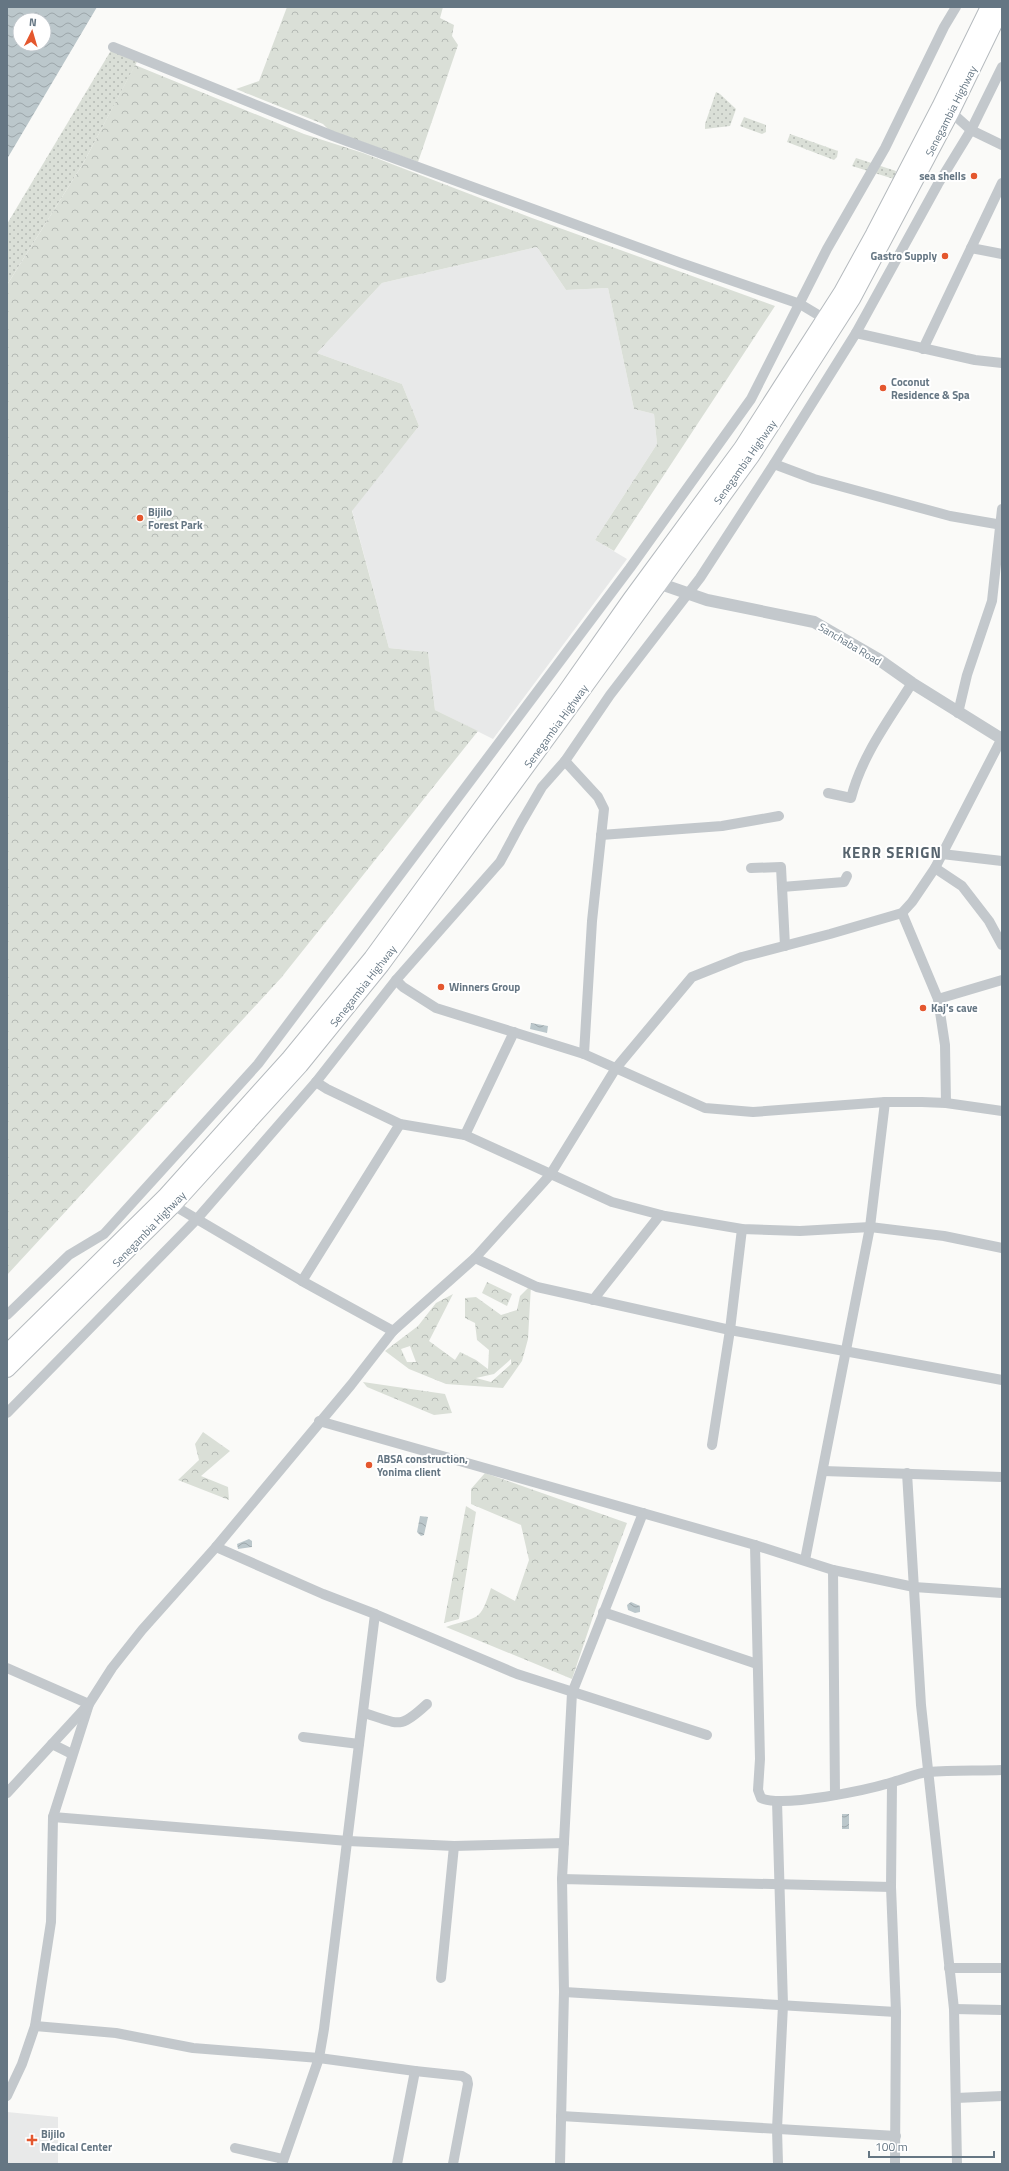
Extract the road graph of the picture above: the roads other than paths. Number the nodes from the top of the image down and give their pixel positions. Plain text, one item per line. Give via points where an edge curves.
1 (956, 7) edge
2 (988, 7) edge
3 (1002, 7) edge
4 (113, 47) dead end
5 (1002, 67) edge
6 (951, 112) junction
7 (971, 130) junction
8 (1002, 145) edge
9 (1002, 183) edge
10 (971, 248) junction
11 (1002, 254) edge
12 (800, 304) junction
13 (825, 319) junction
14 (856, 333) junction
15 (923, 349) junction
16 (1002, 363) edge
17 (774, 464) junction
18 (1002, 508) edge
19 (1001, 525) edge
20 (658, 583) junction
21 (686, 593) junction
22 (912, 684) junction
23 (958, 713) junction
24 (1002, 739) edge
25 (565, 761) junction
26 (828, 793) dead end
27 (779, 816) dead end
28 (601, 835) junction
29 (942, 854) junction
30 (1002, 861) edge
31 (751, 868) dead end
32 (934, 868) junction
33 (847, 876) dead end
34 (782, 887) junction
35 (902, 913) junction
36 (785, 946) junction
37 (1002, 946) edge
38 (396, 980) junction
39 (1002, 980) edge
40 (938, 1000) junction
41 (514, 1032) junction
42 (584, 1054) junction
43 (616, 1068) junction
44 (316, 1082) junction
45 (885, 1102) junction
46 (946, 1103) junction
47 (1002, 1110) edge
48 (400, 1124) junction
49 (465, 1135) junction
50 (550, 1176) junction
51 (173, 1205) junction
52 (660, 1215) junction
53 (196, 1220) junction
54 (870, 1227) junction
55 (742, 1229) junction
56 (1002, 1248) edge
57 (475, 1258) junction
58 (302, 1281) junction
59 (593, 1300) junction
60 (7, 1315) edge
61 (730, 1330) junction
62 (393, 1331) junction
63 (846, 1350) junction
64 (7, 1353) edge
65 (7, 1369) edge
66 (1002, 1380) edge
67 (7, 1413) edge
68 (319, 1422) junction
69 (712, 1445) dead end
70 (823, 1471) junction
71 (907, 1473) junction
72 (1002, 1477) edge
73 (643, 1513) junction
74 (755, 1545) junction
75 (216, 1547) junction
76 (805, 1560) junction
77 (833, 1570) junction
78 (914, 1588) junction
79 (1002, 1593) edge
80 (603, 1612) junction
81 (375, 1614) junction
82 (757, 1664) junction
83 (7, 1668) edge
84 (572, 1693) junction
85 (89, 1704) junction
86 (427, 1704) dead end
87 (364, 1713) junction
88 (707, 1735) dead end
89 (303, 1737) dead end
90 (52, 1744) junction
91 (359, 1744) junction
92 (72, 1754) junction
93 (1002, 1770) edge
94 (927, 1772) junction
95 (892, 1783) junction
96 (7, 1794) edge
97 (835, 1795) junction
98 (777, 1801) junction
99 (53, 1817) junction
100 (348, 1841) junction
101 (564, 1843) junction
102 (454, 1846) junction
103 (562, 1879) junction
104 (780, 1886) junction
105 (891, 1887) junction
106 (949, 1968) junction
107 (1002, 1968) edge
108 (441, 1978) dead end
109 (564, 1992) junction
110 (783, 2005) junction
111 (954, 2009) junction
112 (1002, 2010) edge
113 (896, 2012) junction
114 (35, 2026) junction
115 (319, 2058) junction
116 (415, 2071) junction
117 (7, 2096) edge
118 (1002, 2096) edge
119 (956, 2098) junction
120 (561, 2116) junction
121 (778, 2129) junction
122 (896, 2136) junction
123 (235, 2148) dead end
124 (283, 2162) edge
125 (397, 2164) edge
126 (453, 2164) edge
127 (560, 2164) edge
128 (778, 2164) edge
129 (895, 2164) edge
130 (957, 2164) edge

1 - 12 street via 885,148 827,249
2 - 13 main road, Senegambia Highway via 874,234
3 - 6 main road, Senegambia Highway
4 - 12 street via 387,157
5 - 7 street
6 - 7 street
6 - 20 main road, Senegambia Highway via 852,298 752,455
7 - 8 street
7 - 14 street via 938,184
9 - 10 street
10 - 11 street
10 - 15 street
12 - 13 street
12 - 60 street via 752,399 630,568 258,1064 104,1234 69,1255
13 - 64 main road, Senegambia Highway via 742,448 372,958 286,1063 219,1139
14 - 15 street
14 - 17 street
15 - 16 street
17 - 19 street via 814,479 950,516
17 - 21 street via 700,578
18 - 19 street
19 - 23 street via 992,601 967,675
20 - 21 street, Sanchaba Road
20 - 51 main road, Senegambia Highway via 382,965 277,1092
21 - 22 street, Sanchaba Road via 742,609 814,622 878,659
21 - 25 street via 610,695
22 - 23 street, Sanchaba Road
22 - 26 street via 869,752 857,775 851,798
23 - 24 street, Sanchaba Road
24 - 29 street
25 - 28 street via 598,797 604,809
25 - 38 street via 542,788 500,862
27 - 28 street via 722,826
28 - 42 street via 592,921
29 - 30 street
29 - 32 street
31 - 34 street via 781,867
32 - 35 street
32 - 37 street via 962,886 989,921
33 - 34 street via 844,882
34 - 36 street
35 - 36 street
35 - 40 street
36 - 43 street via 742,957 692,977
38 - 41 street via 436,1008
38 - 44 street
39 - 40 street
40 - 46 street via 945,1045
41 - 42 street
41 - 49 street
42 - 43 street
43 - 45 street via 705,1108 753,1112
43 - 50 street
44 - 48 street
44 - 53 street
45 - 46 street
45 - 54 street
46 - 47 street
48 - 49 street
48 - 58 street
49 - 50 street
50 - 52 street via 612,1202
50 - 57 street
51 - 53 street
51 - 65 main road, Senegambia Highway
52 - 55 street
52 - 59 street
53 - 58 street
53 - 67 street
54 - 55 street via 800,1231
54 - 56 street via 944,1236
54 - 63 street
55 - 61 street
57 - 59 street via 537,1287
57 - 62 street
58 - 62 street
59 - 61 street
61 - 63 street
61 - 69 street
62 - 68 street
63 - 66 street
63 - 70 street
68 - 73 street
68 - 75 street
70 - 71 street
70 - 76 street
71 - 72 street
71 - 78 street
73 - 74 street
73 - 80 street
74 - 76 street
74 - 82 street
75 - 81 street
75 - 85 street via 142,1630 112,1668
76 - 77 street
77 - 78 street
77 - 97 street
78 - 79 street
78 - 94 street
80 - 82 street
80 - 84 street
81 - 84 street via 517,1674
81 - 87 street
82 - 98 street via 760,1759 758,1790 761,1798
83 - 85 street
84 - 88 street
84 - 101 street
85 - 90 street
85 - 92 street
86 - 87 street via 410,1720 401,1724
87 - 91 street
89 - 91 street
90 - 92 street
90 - 96 street
91 - 100 street
92 - 99 street
93 - 94 street
94 - 95 street
94 - 106 street
95 - 97 street
95 - 105 street
97 - 98 street
98 - 104 street
99 - 100 street
99 - 114 street via 52,1922
100 - 102 street
100 - 115 street
101 - 102 street
101 - 103 street
102 - 108 street
103 - 104 street
103 - 109 street
104 - 105 street
104 - 110 street
105 - 113 street
106 - 107 street
106 - 111 street
109 - 110 street
109 - 120 street
110 - 113 street
110 - 121 street
111 - 112 street
111 - 119 street
113 - 122 street
114 - 115 street via 116,2033 192,2048
114 - 117 street via 22,2064
115 - 116 street
115 - 124 street
116 - 125 street
116 - 126 street via 462,2076 467,2079
118 - 119 street
119 - 130 street
120 - 121 street
120 - 127 street
121 - 122 street
121 - 128 street
122 - 129 street
123 - 124 street

